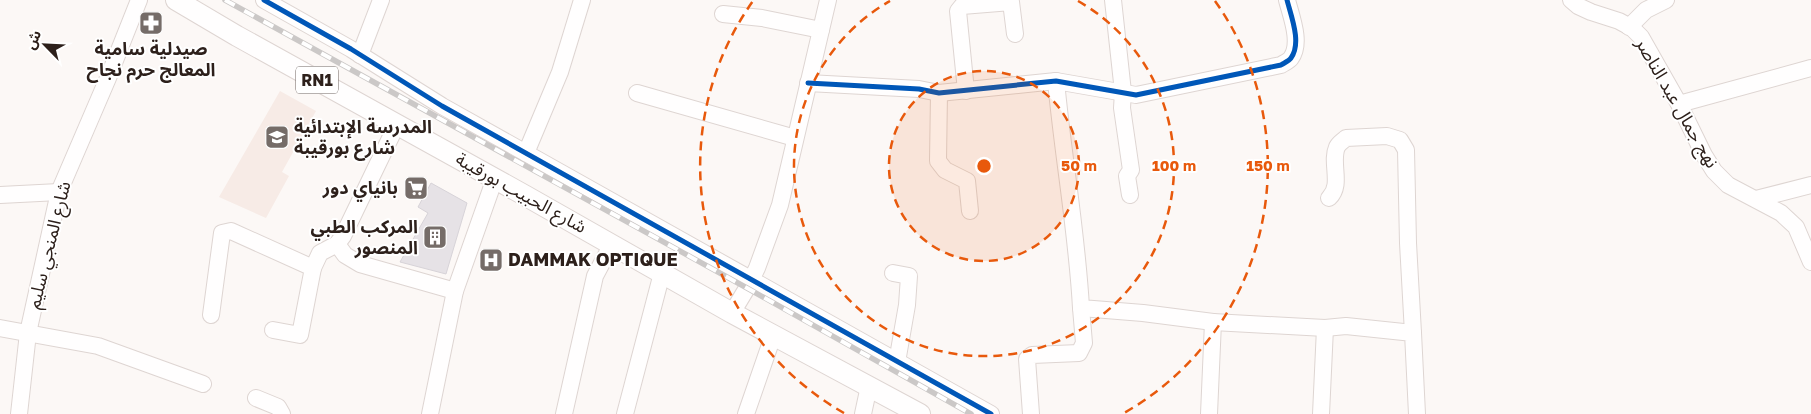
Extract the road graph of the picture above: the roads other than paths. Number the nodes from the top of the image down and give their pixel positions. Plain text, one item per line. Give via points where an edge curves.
1 (139, 0) edge
2 (176, 0) edge
3 (264, 0) edge
4 (371, 0) edge
5 (381, 0) edge
6 (582, 0) edge
7 (828, 0) edge
8 (1113, 0) edge
9 (1287, 0) edge
10 (1571, 0) edge
11 (1666, 0) edge
12 (723, 14) dead end
13 (1629, 27) junction
14 (821, 30) junction
15 (1015, 34) dead end
16 (356, 52) junction
17 (1811, 68) edge
18 (1056, 81) junction
19 (808, 83) junction
20 (966, 91) junction
21 (1123, 92) junction
22 (637, 93) dead end
23 (939, 93) junction
24 (1679, 104) junction
25 (397, 124) junction
26 (795, 138) junction
27 (526, 153) junction
28 (495, 178) junction
29 (1811, 185) edge
30 (59, 192) junction
31 (0, 195) edge
32 (1130, 195) dead end
33 (1329, 198) dead end
34 (1756, 199) junction
35 (970, 211) dead end
36 (337, 244) junction
37 (612, 244) junction
38 (1811, 262) edge
39 (313, 268) junction
40 (662, 273) junction
41 (893, 273) dead end
42 (751, 280) junction
43 (454, 291) junction
44 (1081, 308) junction
45 (732, 313) junction
46 (211, 314) dead end
47 (1213, 322) junction
48 (0, 328) edge
49 (1325, 328) junction
50 (273, 330) dead end
51 (28, 333) junction
52 (1413, 333) junction
53 (773, 336) junction
54 (897, 362) junction
55 (203, 384) dead end
56 (869, 386) junction
57 (256, 398) dead end
58 (19, 414) edge
59 (282, 414) edge
60 (430, 414) edge
61 (564, 414) edge
62 (626, 414) edge
63 (746, 414) edge
64 (863, 414) edge
65 (920, 414) edge
66 (991, 414) edge
67 (1031, 414) edge
68 (1209, 414) edge
69 (1321, 414) edge
70 (1417, 414) edge

1 - 30 street, شارع المنجي سليم
2 - 25 main road, شارع الحبيب بورقيبة / RN1
3 - 16 street
4 - 16 street
5 - 16 street
6 - 27 street via 560,72
7 - 14 street
8 - 21 street
9 - 21 street via 1296,41 1290,59 1281,65 1136,95
10 - 13 street, نهج جمال عبد الناصر
11 - 13 street via 1646,10
12 - 14 street
13 - 24 street, نهج جمال عبد الناصر via 1642,36
14 - 19 street
15 - 20 street via 1011,2 962,6 958,12
16 - 27 street
17 - 24 street
18 - 20 street
18 - 21 street
18 - 44 street
19 - 23 street
19 - 26 street
20 - 23 street
21 - 32 street via 1122,108 1131,170 1127,176
22 - 26 street
23 - 35 street via 938,161 945,170 967,181
24 - 34 street, نهج جمال عبد الناصر via 1714,171 1728,185
25 - 28 main road, شارع الحبيب بورقيبة / RN1
25 - 36 street
26 - 42 street via 780,205
27 - 42 street
28 - 37 main road, شارع الحبيب بورقيبة / RN1
28 - 43 street
29 - 34 street
30 - 31 street
30 - 51 street, شارع المنجي سليم
33 - 52 street via 1336,184 1336,152 1346,138 1387,136 1400,140 1406,150
34 - 38 street, نهج جمال عبد الناصر via 1781,213 1796,227
36 - 39 street via 320,253
36 - 43 street via 345,255 360,264
37 - 40 main road, شارع الحبيب بورقيبة / RN1
37 - 61 street via 595,276
39 - 46 street via 231,231 222,233
39 - 50 street via 300,335
40 - 45 main road, شارع الحبيب بورقيبة / RN1
40 - 62 street
41 - 54 street via 909,276
42 - 45 street
42 - 54 street
43 - 60 street
44 - 47 street
44 - 67 street via 1084,343 1079,353 1032,355 1027,360
45 - 53 main road, شارع الحبيب بورقيبة / RN1
47 - 49 street
47 - 68 street
48 - 51 street
49 - 52 street via 1353,326
49 - 69 street
51 - 55 street via 98,346
51 - 58 street, شارع المنجي سليم
52 - 70 street
53 - 56 main road, شارع الحبيب بورقيبة / RN1
53 - 63 street
54 - 66 street
56 - 64 street
56 - 65 main road, شارع الحبيب بورقيبة / RN1
57 - 59 street via 278,406

